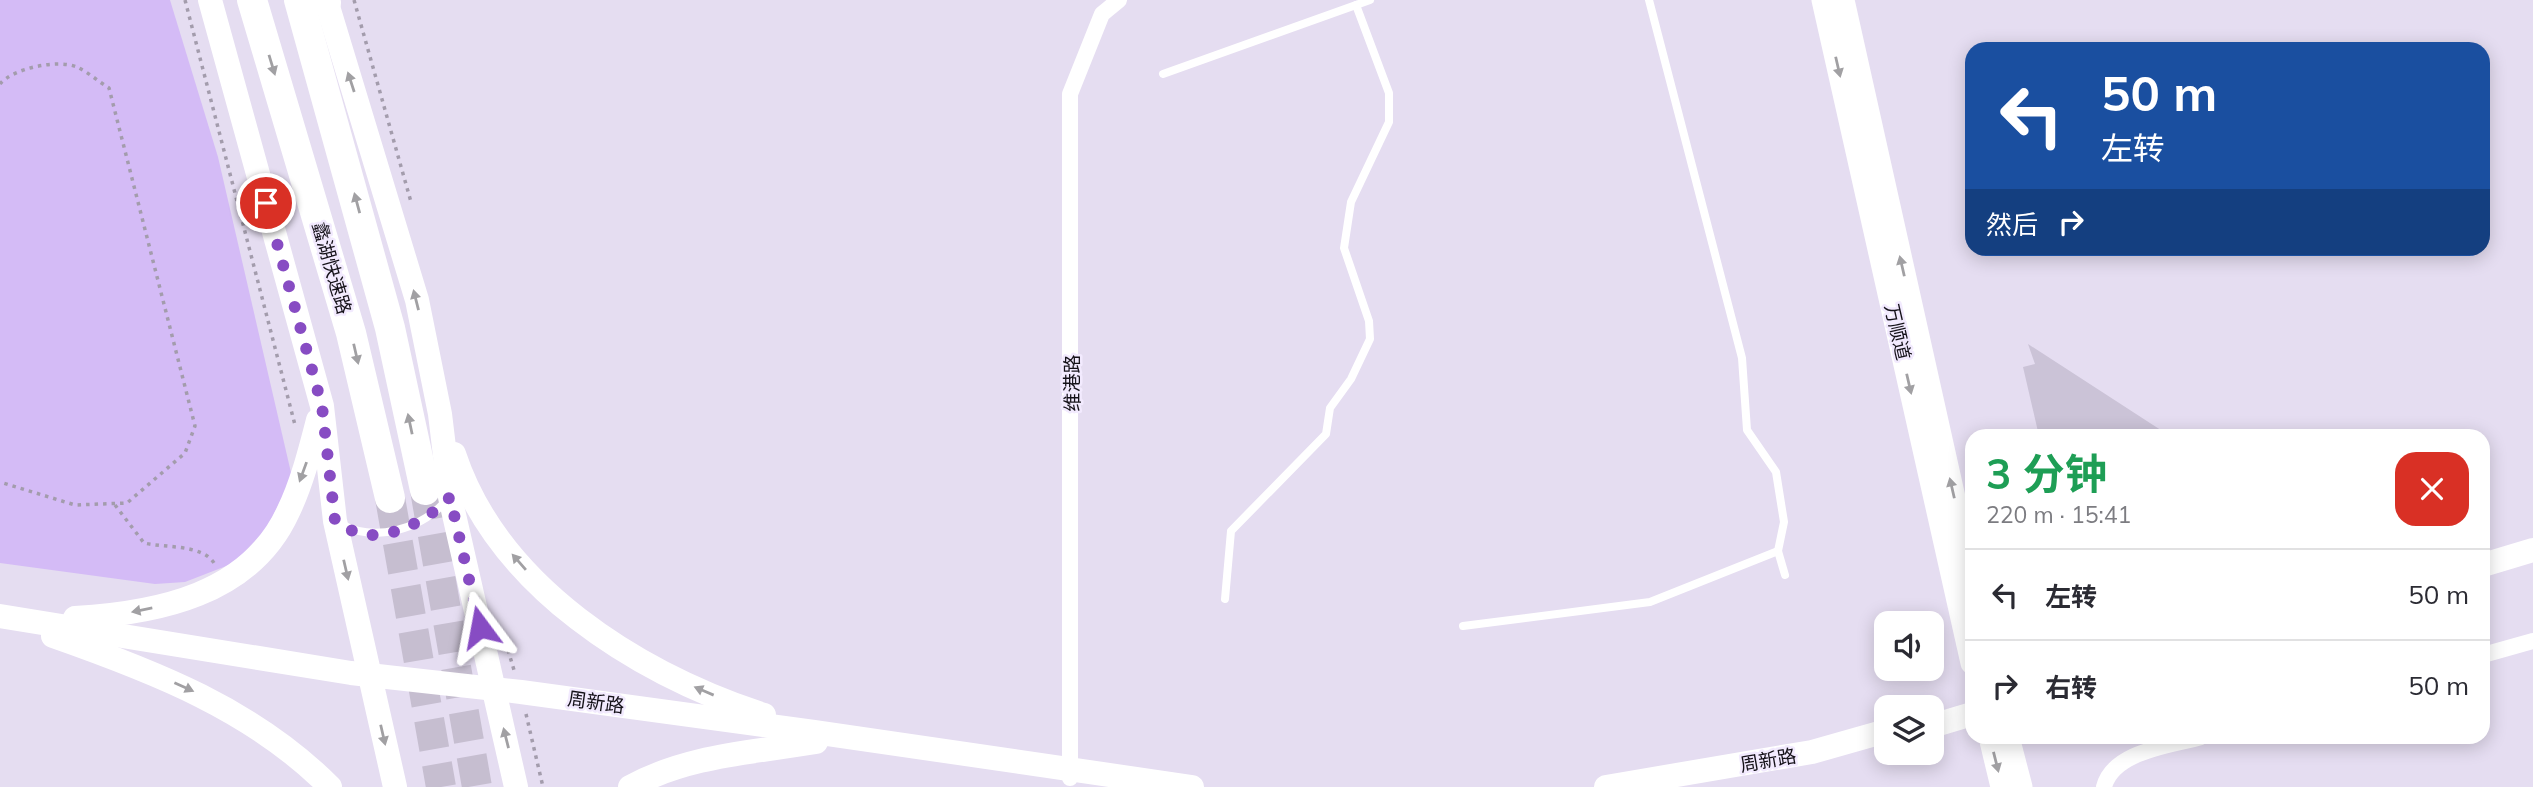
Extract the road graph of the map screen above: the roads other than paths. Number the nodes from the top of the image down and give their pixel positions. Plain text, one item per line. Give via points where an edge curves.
1 (210, 0) edge
2 (252, 0) edge
3 (1104, 0) edge
4 (1119, 0) edge
5 (1370, 0) edge
6 (1649, 0) edge
7 (1823, 0) edge
8 (1843, 0) edge
9 (319, 1) edge
10 (1356, 5) junction
11 (1163, 75) dead end
12 (322, 406) junction
13 (440, 414) junction
14 (437, 494) junction
15 (390, 498) tunnel mouth
16 (335, 521) junction
17 (1965, 547) edge
18 (2533, 550) edge
19 (1778, 551) junction
20 (2533, 558) edge
21 (2490, 563) edge
22 (2490, 571) edge
23 (1785, 575) dead end
24 (1225, 599) dead end
25 (0, 616) edge
26 (0, 624) edge
27 (29, 624) junction
28 (1463, 626) dead end
29 (1965, 632) edge
30 (2533, 641) edge
31 (2490, 653) edge
32 (371, 680) junction
33 (496, 694) junction
34 (1965, 709) edge
35 (1944, 715) edge
36 (1965, 717) edge
37 (1944, 723) edge
38 (1874, 734) edge
39 (815, 737) junction
40 (1874, 744) edge
41 (1992, 744) edge
42 (2010, 744) edge
43 (2177, 744) edge
44 (1066, 775) junction
45 (330, 787) edge
46 (395, 787) edge
47 (516, 787) edge
48 (630, 787) edge
49 (1119, 787) edge
50 (1192, 787) edge
51 (1606, 787) edge
52 (1680, 787) edge
53 (2002, 787) edge
54 (2021, 787) edge
55 (2104, 787) edge

1 - 12 main road
2 -> 15 highway, 蠡湖快速路 via 351,333
3 - 44 street, 维港路 via 1096,6 1061,92
4 - 44 street, 维港路 via 1102,14 1070,94
5 - 10 lane
6 - 19 lane via 1742,358 1747,430 1776,472 1784,522
7 -> 29 street, 万顺道
17 -> 8 street, 万顺道
13 -> 9 main road via 417,300
14 -> 9 highway, 蠡湖快速路 via 390,328
10 - 11 lane
10 - 24 lane via 1389,93 1389,122 1351,202 1344,248 1369,321 1370,339 1351,379 1330,408 1326,434 1231,531
12 - 16 main road
12 -> 27 main road via 288,513 251,564 194,597 115,615
13 - 14 main road
39 -> 13 main road via 636,657 569,611 531,576 479,509 460,474
14 - 16 lane via 419,523 375,534 356,533
14 - 33 main road
16 -> 32 main road
18 - 21 main road
19 - 23 lane
19 - 28 lane via 1650,602
20 - 22 main road
25 - 27 main road, 周新路
26 - 27 main road, 周新路
27 - 32 main road, 周新路
27 -> 45 main road via 199,694 272,739
30 - 31 street
32 - 33 main road, 周新路
32 -> 46 main road
33 - 39 main road, 周新路
47 -> 33 main road
34 - 35 main road
36 - 37 main road
38 - 51 main road, 周新路 via 1812,752
39 - 44 main road, 周新路
39 - 48 main road via 662,770
40 - 52 main road, 周新路 via 1814,761
41 -> 53 street
42 - 54 street
43 - 55 street via 2129,758 2107,774
44 - 49 main road, 周新路
44 - 50 main road, 周新路

